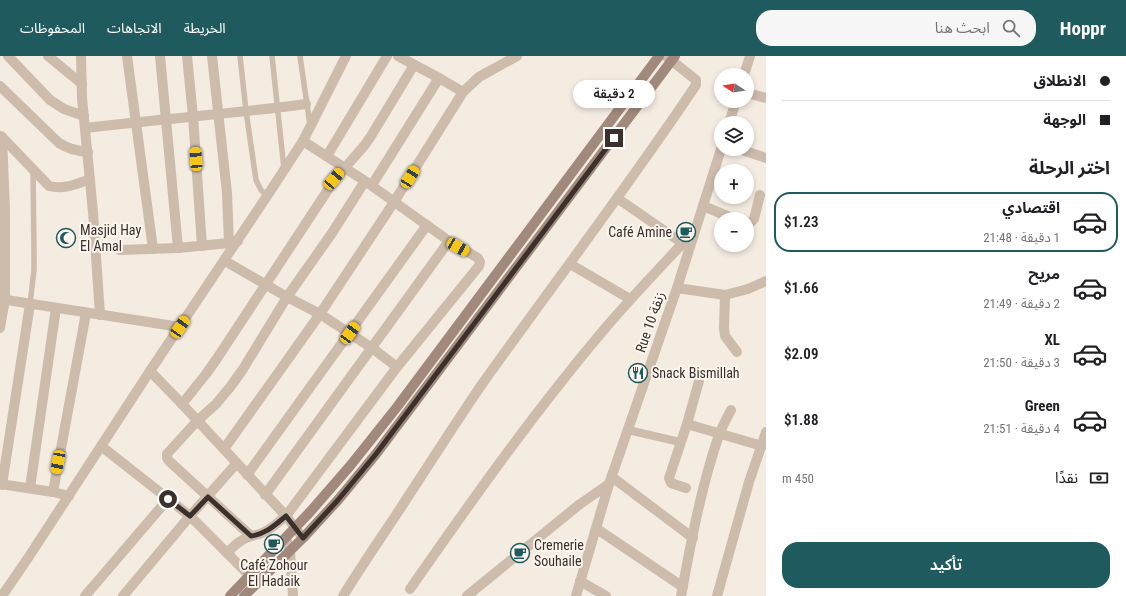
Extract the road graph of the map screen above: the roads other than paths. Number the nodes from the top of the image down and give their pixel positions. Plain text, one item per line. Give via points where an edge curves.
1 (8, 56) edge
2 (48, 56) edge
3 (81, 56) edge
4 (127, 56) edge
5 (160, 56) edge
6 (187, 56) edge
7 (212, 56) edge
8 (240, 56) edge
9 (272, 56) edge
10 (300, 56) edge
11 (346, 56) edge
12 (387, 56) edge
13 (398, 56) edge
14 (517, 56) edge
15 (660, 56) edge
16 (750, 56) edge
17 (671, 58) edge
18 (414, 65) junction
19 (746, 68) edge
20 (439, 78) junction
21 (82, 84) junction
22 (0, 86) edge
23 (463, 92) junction
24 (754, 95) edge
25 (766, 98) edge
26 (306, 104) junction
27 (278, 108) junction
28 (246, 111) junction
29 (218, 114) junction
30 (84, 116) junction
31 (193, 116) junction
32 (166, 119) junction
33 (136, 122) junction
34 (310, 126) junction
35 (85, 128) junction
36 (1, 136) edge
37 (303, 141) junction
38 (88, 152) junction
39 (754, 154) edge
40 (327, 156) junction
41 (719, 156) edge
42 (766, 158) edge
43 (345, 167) junction
44 (284, 169) junction
45 (33, 170) junction
46 (90, 179) junction
47 (368, 183) junction
48 (760, 195) dead end
49 (268, 196) junction
50 (617, 198) junction
51 (394, 202) junction
52 (703, 206) junction
53 (718, 212) edge
54 (754, 219) edge
55 (427, 225) junction
56 (449, 241) junction
57 (234, 242) junction
58 (202, 246) junction
59 (686, 246) junction
60 (178, 248) junction
61 (153, 249) junction
62 (120, 250) dead end
63 (225, 261) junction
64 (570, 264) junction
65 (766, 281) edge
66 (265, 284) junction
67 (677, 288) junction
68 (725, 295) junction
69 (287, 297) junction
70 (3, 299) edge
71 (630, 299) junction
72 (30, 304) junction
73 (56, 308) junction
74 (86, 313) junction
75 (320, 314) junction
76 (100, 315) junction
77 (180, 327) junction
78 (0, 328) edge
79 (350, 333) junction
80 (372, 348) junction
81 (738, 352) dead end
82 (397, 367) junction
83 (150, 371) junction
84 (699, 380) dead end
85 (182, 404) junction
86 (730, 410) dead end
87 (197, 421) junction
88 (687, 424) junction
89 (628, 430) junction
90 (766, 432) edge
91 (720, 434) junction
92 (680, 442) junction
93 (101, 446) junction
94 (762, 446) junction
95 (224, 449) junction
96 (236, 464) junction
97 (247, 475) junction
98 (610, 480) junction
99 (1, 485) edge
100 (30, 488) junction
101 (686, 488) dead end
102 (53, 492) junction
103 (265, 495) junction
104 (69, 496) junction
105 (208, 497) junction
106 (168, 499) junction
107 (190, 516) junction
108 (286, 516) junction
109 (295, 528) junction
110 (596, 529) junction
111 (251, 536) junction
112 (286, 538) junction
113 (303, 538) junction
114 (693, 538) junction
115 (290, 551) junction
116 (227, 553) junction
117 (249, 575) junction
118 (580, 581) junction
119 (410, 589) dead end
120 (682, 591) edge
121 (2, 596) edge
122 (85, 596) edge
123 (123, 596) edge
124 (230, 596) edge
125 (244, 596) edge
126 (293, 596) edge
127 (343, 596) edge
128 (467, 596) edge
129 (576, 596) edge
130 (606, 596) edge
131 (717, 596) edge

1 - 30 street via 50,100 64,109
2 - 21 street
3 - 21 street
4 - 33 street
5 - 32 street
6 - 31 street
7 - 29 street
8 - 28 lane
9 - 27 lane
10 - 26 lane
11 - 34 street
12 - 40 street
13 - 18 street
14 - 23 street via 479,76
15 - 109 main road via 397,407
16 - 19 street
17 - 50 street via 696,80 696,85
17 - 113 main road via 376,454
18 - 20 street
18 - 43 street via 371,136
20 - 23 street
20 - 47 street
21 - 30 street
22 - 38 street via 59,143 76,151
23 - 51 street
24 - 25 street
26 - 27 street
26 - 34 lane
27 - 28 street
27 - 44 lane
28 - 29 street
28 - 49 lane via 256,180
29 - 31 street
29 - 57 street
30 - 35 street
31 - 32 street
31 - 58 street
32 - 33 street
32 - 60 street
33 - 35 street
33 - 61 street
34 - 37 street
35 - 38 street
36 - 45 street
36 - 70 street via 5,210
37 - 40 street
37 - 44 street
38 - 46 street
39 - 42 street
40 - 43 street
41 - 52 street, Rue 10 زنقة
43 - 47 street
43 - 66 street via 334,179
44 - 49 street
45 - 46 street via 49,186 54,187 65,187
45 - 72 lane via 34,270
46 - 76 street
47 - 51 street
47 - 69 street
48 - 54 street
49 - 57 street
50 - 59 street
50 - 64 street
51 - 55 street
51 - 75 street
52 - 53 street
52 - 59 street, Rue 10 زنقة
55 - 56 street
55 - 79 street
56 - 80 street
56 - 82 street via 478,258 479,266
57 - 58 street
57 - 63 street
58 - 60 street
59 - 67 street, Rue 10 زنقة
59 - 71 street
60 - 61 street
61 - 62 street
63 - 66 street
63 - 77 street
64 - 71 street
64 - 127 street via 440,446
65 - 68 street
66 - 69 street
66 - 85 street via 214,362
67 - 68 street
67 - 89 street, Rue 10 زنقة
68 - 81 street via 724,328 726,336
69 - 75 street
69 - 87 street via 232,386
70 - 72 street
70 - 78 street
71 - 119 street via 539,411
72 - 73 street
72 - 99 street
73 - 74 street
73 - 100 street
74 - 76 street
74 - 102 street
75 - 79 street
75 - 95 street
76 - 77 street
77 - 83 street
79 - 80 street
79 - 97 street
80 - 82 street
80 - 103 street
82 - 108 street
83 - 85 street
83 - 93 street
84 - 88 street
85 - 87 street
86 - 91 street
87 - 95 street
87 - 105 street via 167,456 169,461
88 - 91 street
88 - 92 street
89 - 92 street
89 - 98 street, Rue 10 زنقة
90 - 94 street
91 - 94 street
91 - 114 street
92 - 101 street via 669,478 671,483
93 - 104 street
93 - 106 street
94 - 131 street via 749,482
95 - 96 street
96 - 97 street
96 - 105 street
97 - 103 street
98 - 110 street, Rue 10 زنقة
98 - 114 street
98 - 128 street
99 - 100 street
100 - 102 street
102 - 104 street
103 - 108 street
104 - 121 street
105 - 107 street
105 - 111 street
106 - 107 street
106 - 122 street
107 - 116 street
107 - 123 street
108 - 109 street
108 - 111 street via 259,535
109 - 112 main road
109 - 113 street
110 - 118 street, Rue 10 زنقة
110 - 120 street
111 - 116 street via 238,542
112 - 115 street
112 - 117 main road
113 - 115 main road
114 - 120 street
115 - 125 main road
115 - 126 street
116 - 117 street
117 - 124 main road
118 - 129 street, Rue 10 زنقة
118 - 130 street

